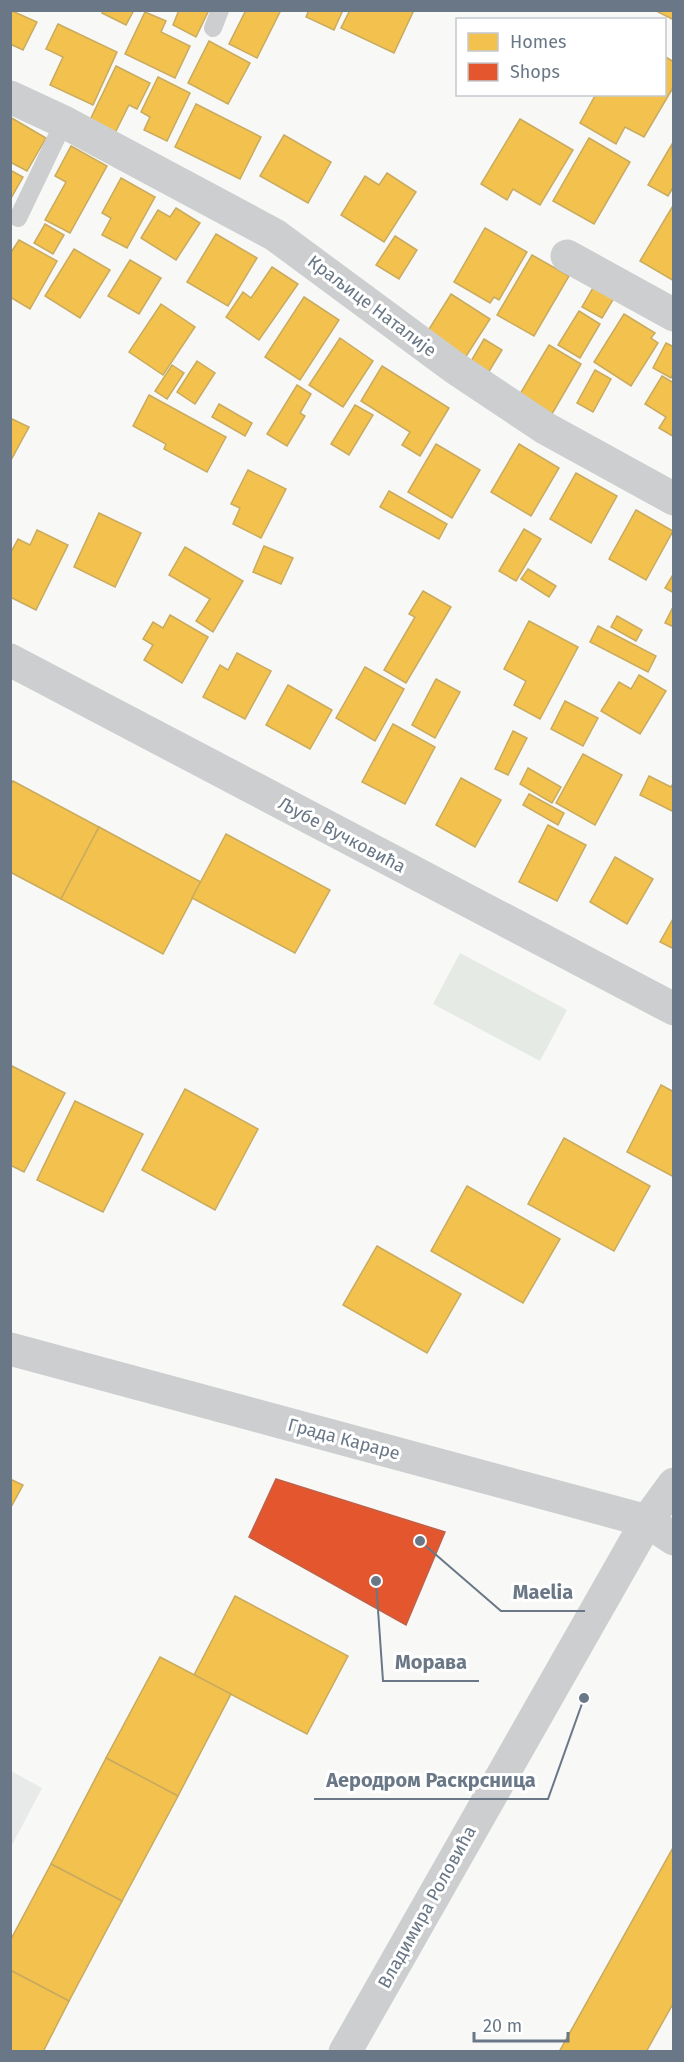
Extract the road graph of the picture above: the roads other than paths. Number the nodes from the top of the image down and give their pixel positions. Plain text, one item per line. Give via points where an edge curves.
1 (220, 10) edge
2 (213, 28) dead end
3 (10, 96) edge
4 (64, 122) junction
5 (18, 218) dead end
6 (567, 256) dead end
7 (674, 315) edge
8 (674, 499) edge
9 (10, 660) edge
10 (674, 1009) edge
11 (10, 1349) edge
12 (674, 1484) edge
13 (660, 1530) edge
14 (345, 2052) edge

1 - 2 lane
3 - 4 street, Краљице Наталије
4 - 5 lane
4 - 8 street, Краљице Наталије via 275,235 455,368 545,428
6 - 7 street
9 - 10 street, Љубе Вучковића
11 - 13 street, Града Караре
12 - 13 street, Владимира Роловића
13 - 14 street, Владимира Роловића

